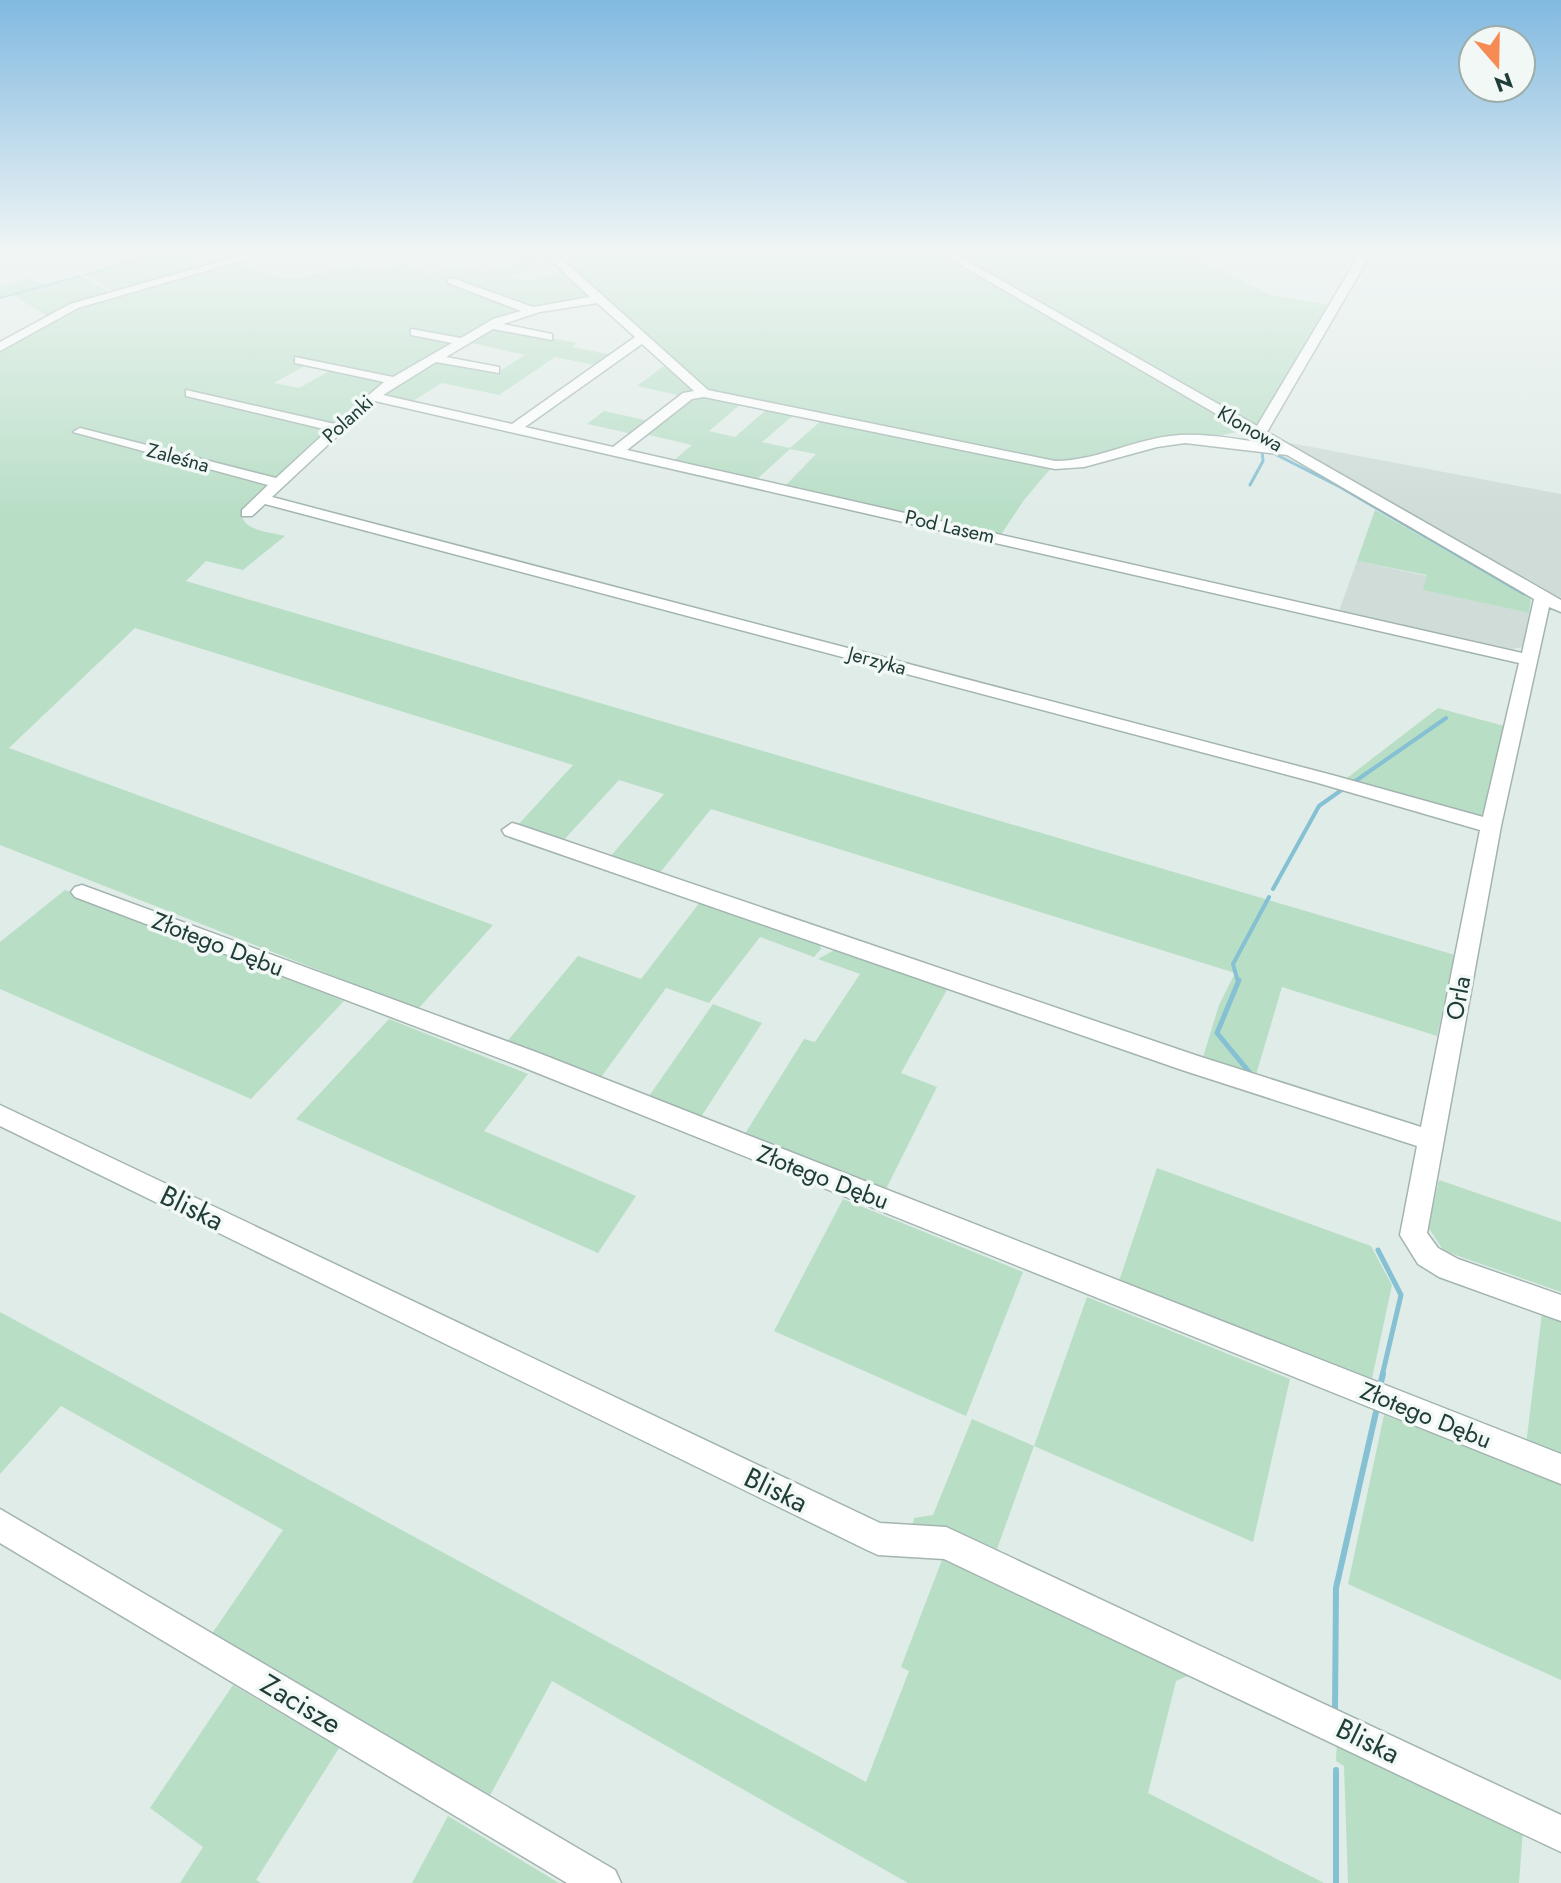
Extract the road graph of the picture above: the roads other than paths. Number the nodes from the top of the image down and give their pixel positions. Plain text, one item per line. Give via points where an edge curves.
1 (444, 338) edge
2 (466, 338) edge
3 (642, 338) joint
4 (1092, 338) edge
5 (1316, 338) edge
6 (460, 341) junction
7 (434, 358) junction
8 (299, 360) dead end
9 (495, 370) dead end
10 (395, 381) junction
11 (191, 393) dead end
12 (704, 393) junction
13 (372, 396) junction
14 (336, 428) junction
15 (513, 429) junction
16 (80, 432) dead end
17 (1257, 433) junction
18 (617, 451) junction
19 (1287, 451) junction
20 (277, 483) junction
21 (261, 499) junction
22 (247, 513) dead end
23 (1552, 602) edge
24 (1528, 660) junction
25 (1491, 826) junction
26 (512, 830) dead end
27 (82, 892) dead end
28 (0, 1115) edge
29 (1429, 1140) junction
30 (1561, 1308) edge
31 (1561, 1469) edge
32 (0, 1525) edge
33 (1561, 1834) edge
34 (602, 1883) edge

1 - 6 street
2 - 6 street, Polanki
3 - 12 street
3 - 15 street
4 - 17 street, Klonowa
5 - 17 street
6 - 7 street, Polanki
7 - 9 street
7 - 10 street, Polanki
8 - 10 street
10 - 13 street, Polanki
11 - 14 street
12 - 18 street via 688,396
12 - 19 street via 1055,465 1177,439
13 - 14 street, Polanki
13 - 15 street, Pod Lasem
14 - 20 street, Polanki
15 - 18 street, Pod Lasem
16 - 20 street, Zaleśna
17 - 19 street, Klonowa
18 - 24 street, Pod Lasem
19 - 23 street, Klonowa
20 - 21 street, Polanki
21 - 22 street, Polanki
21 - 25 street, Jerzyka
23 - 24 street, Orla
24 - 25 street, Orla
25 - 29 street, Orla
26 - 29 street
27 - 31 street, Złotego Dębu via 528,1059
28 - 33 street, Bliska via 878,1539 946,1543
29 - 30 street, Orla via 1413,1235 1418,1246 1449,1268
32 - 34 street, Zacisze

